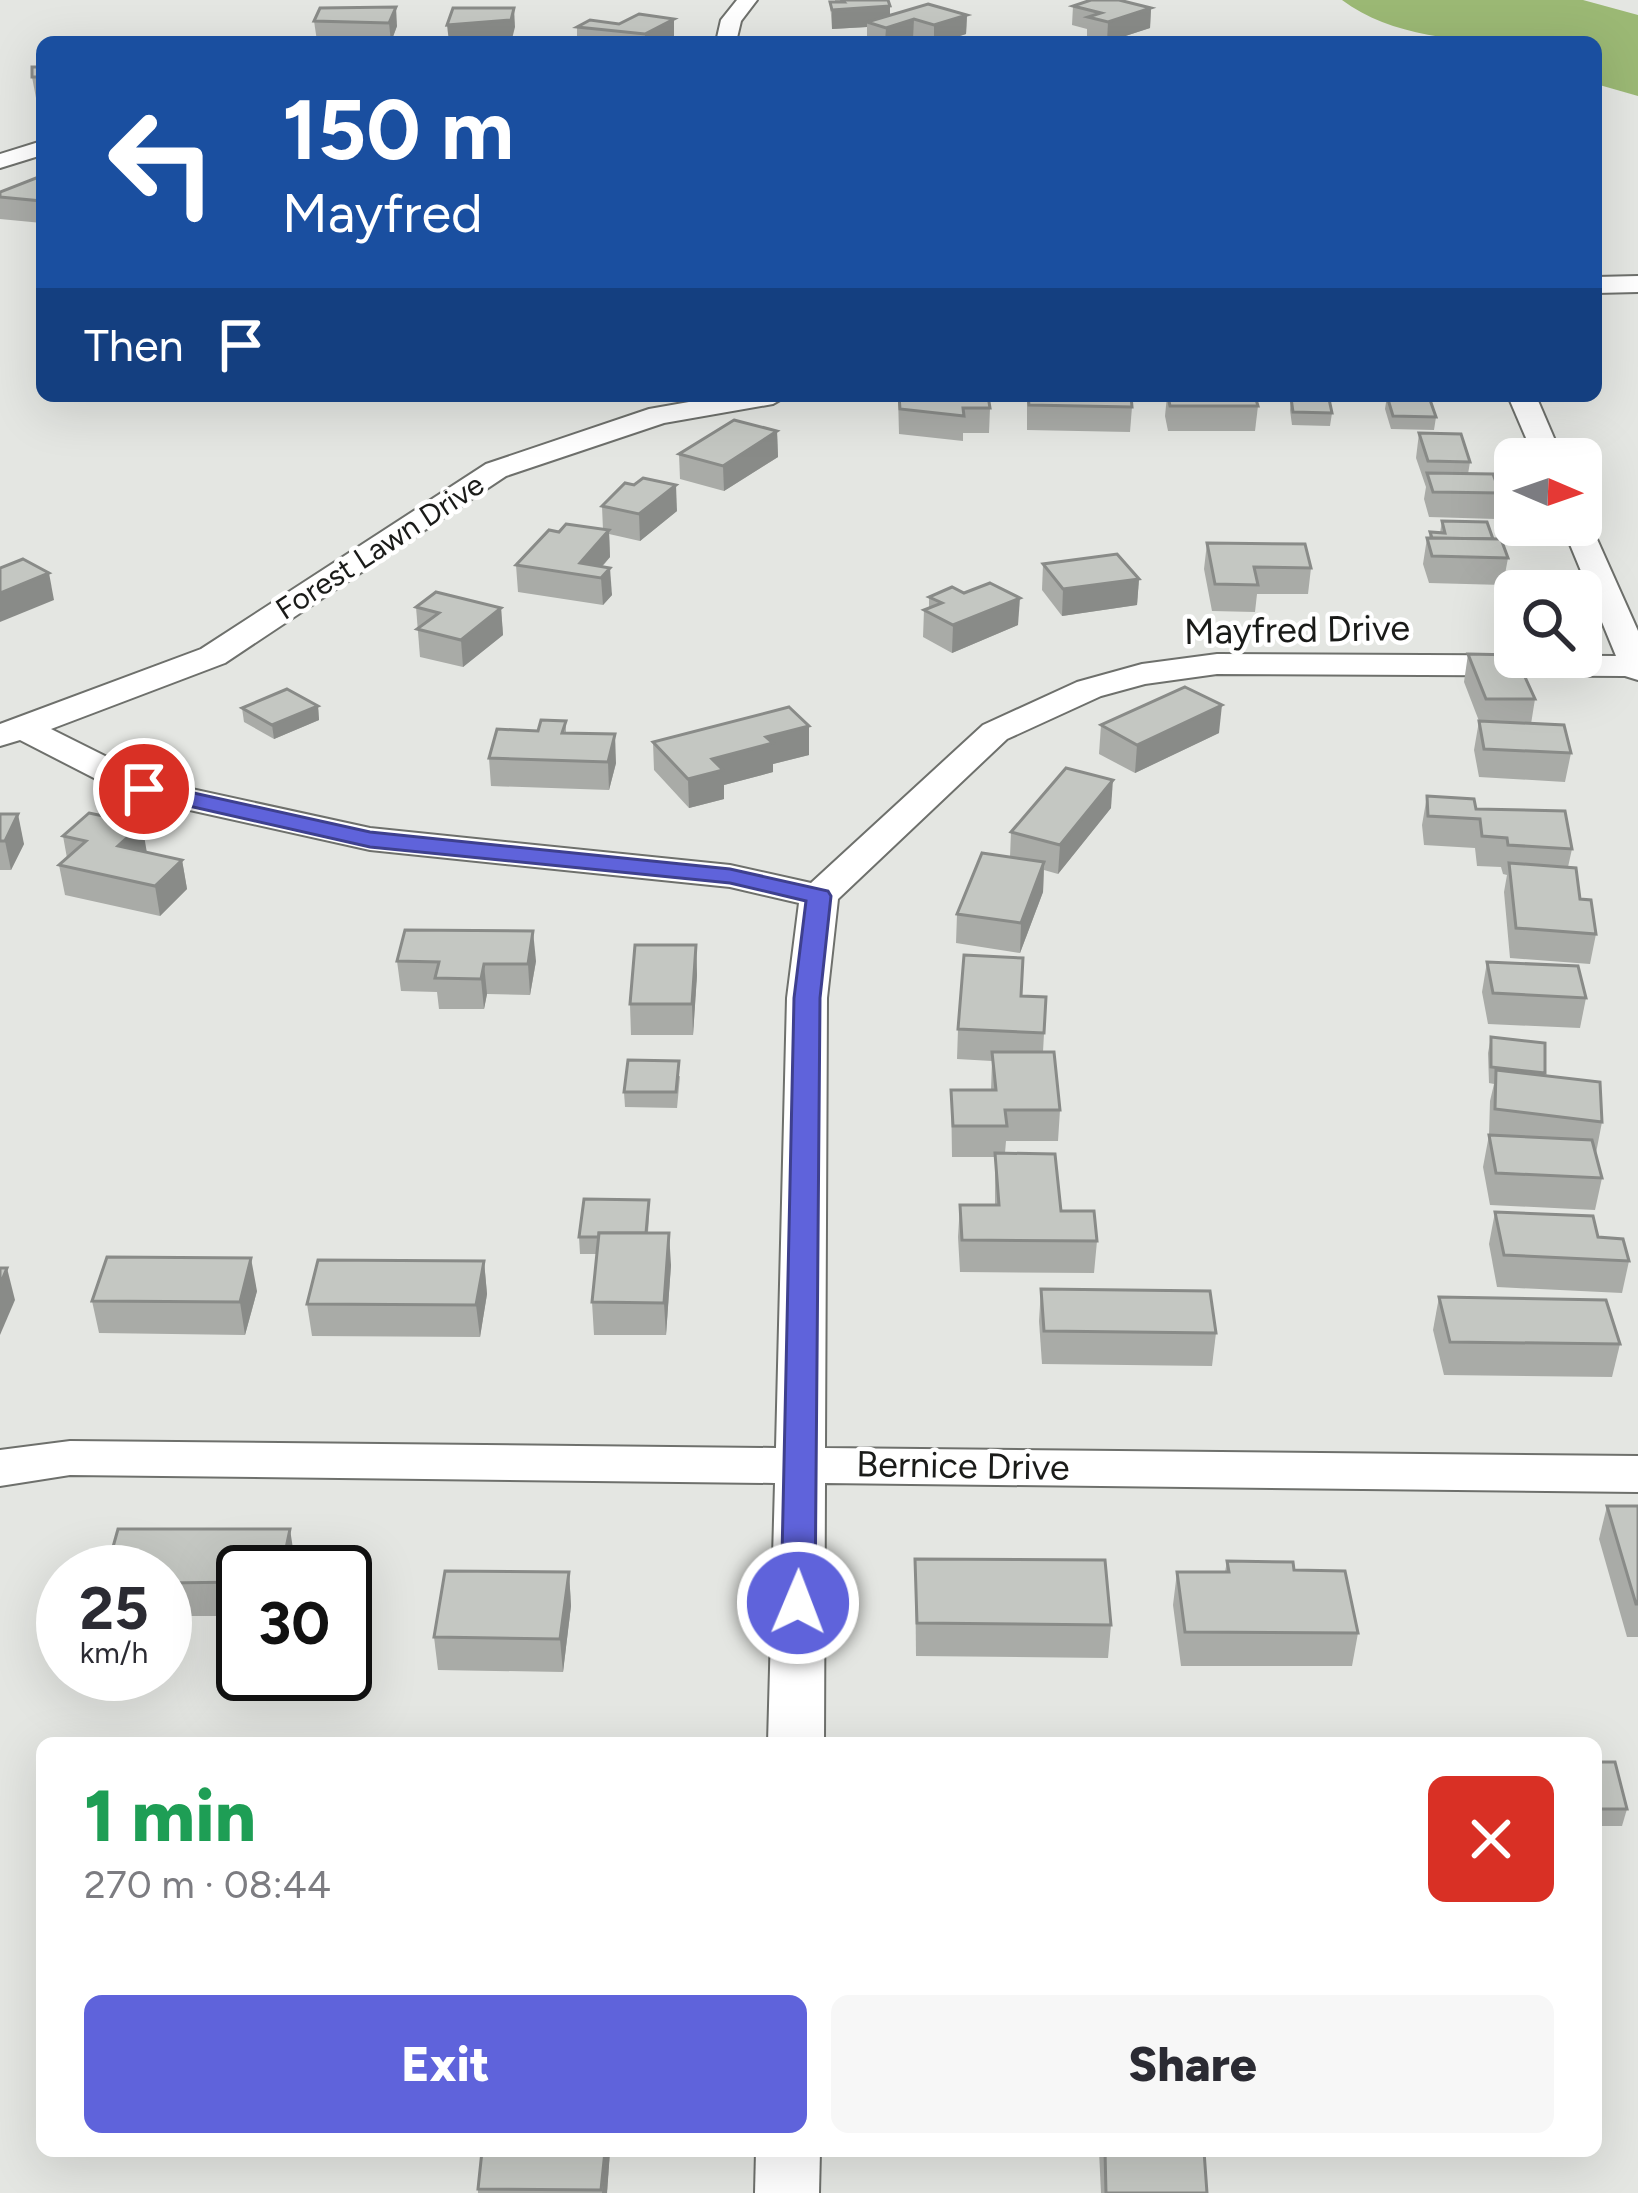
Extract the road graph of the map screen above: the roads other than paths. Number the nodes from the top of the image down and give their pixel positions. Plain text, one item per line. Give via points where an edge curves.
1 (747, 0) edge
2 (727, 36) edge
3 (36, 150) edge
4 (0, 161) edge
5 (1638, 284) edge
6 (1602, 285) edge
7 (737, 402) edge
8 (1525, 402) edge
9 (1540, 438) edge
10 (1586, 546) edge
11 (1638, 668) edge
12 (12, 733) edge
13 (819, 896) junction
14 (801, 1462) junction
15 (0, 1468) edge
16 (1638, 1474) edge
17 (796, 1737) edge
18 (788, 2157) edge
19 (788, 2193) edge

1 - 2 street
3 - 4 street
5 - 6 street
7 - 12 street, Forest Lawn Drive via 659,415 496,470 213,656
8 - 9 street
10 - 11 street
11 - 13 street, Mayfred Drive via 1217,664 1142,674 995,732
12 - 13 street via 144,789 370,839 730,876
13 - 14 street via 807,998
14 - 15 street, Bernice Drive via 70,1458
14 - 16 street, Bernice Drive
14 - 17 street
18 - 19 street

